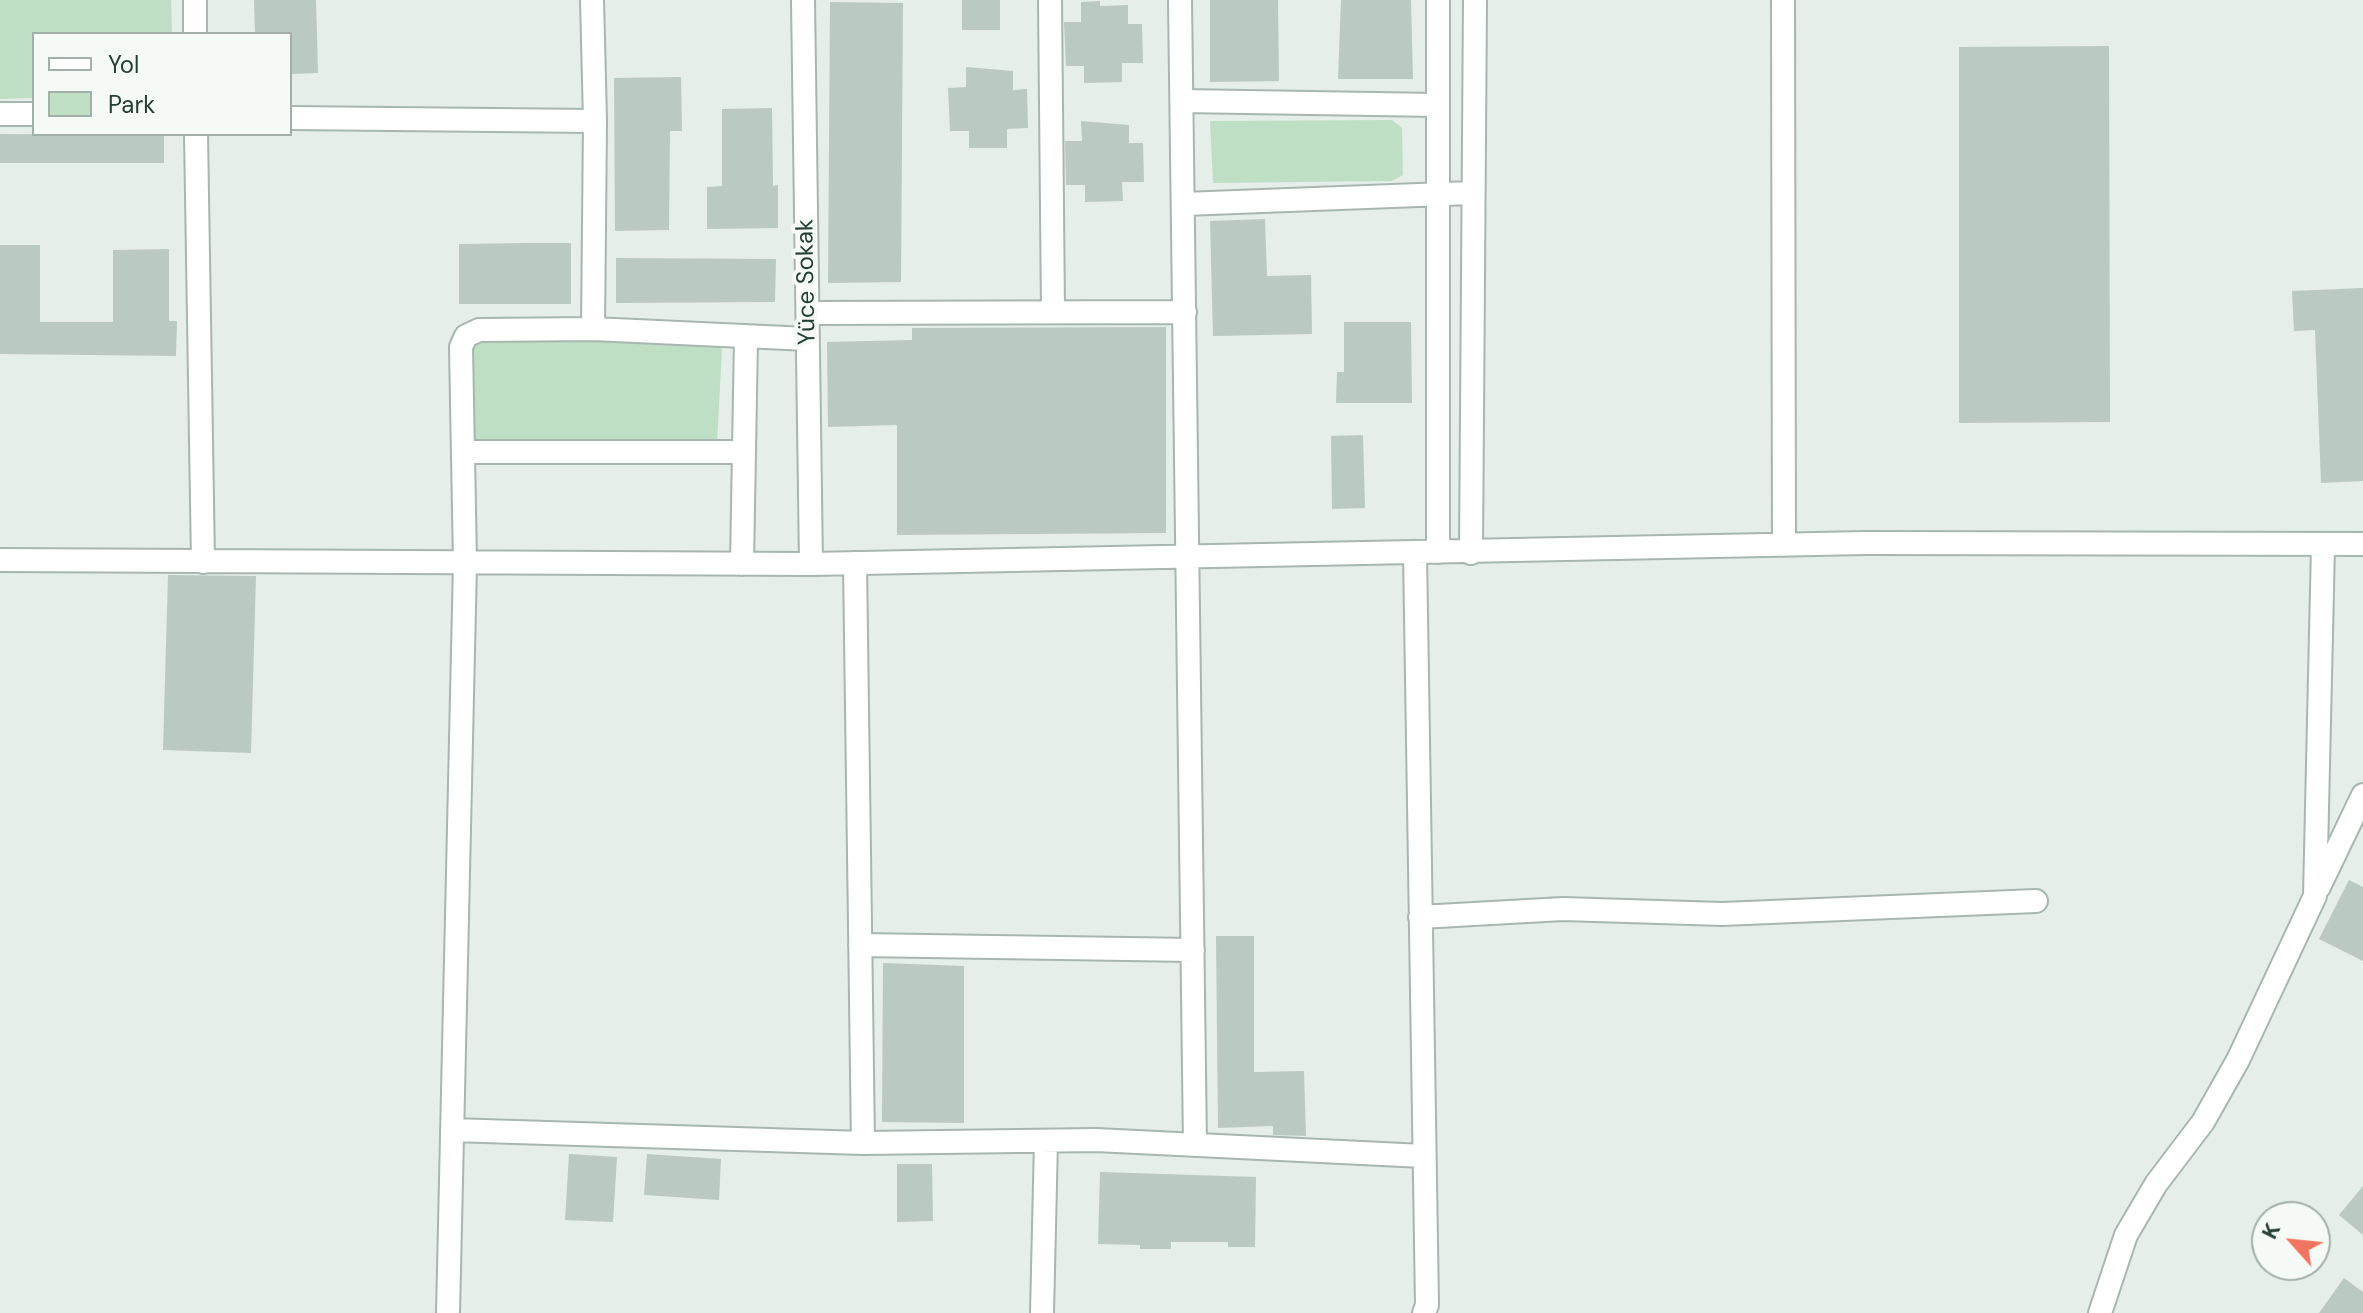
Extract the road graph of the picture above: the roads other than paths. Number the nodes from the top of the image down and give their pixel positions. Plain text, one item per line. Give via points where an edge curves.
1 (195, 0) edge
2 (592, 0) edge
3 (803, 0) edge
4 (1050, 0) edge
5 (1180, 0) edge
6 (1438, 0) edge
7 (1475, 0) edge
8 (1783, 0) edge
9 (195, 32) edge
10 (1182, 101) junction
11 (1438, 105) junction
12 (0, 114) edge
13 (32, 114) edge
14 (292, 118) edge
15 (595, 121) junction
16 (196, 136) edge
17 (1471, 193) junction
18 (1438, 195) junction
19 (1184, 204) junction
20 (1053, 312) junction
21 (1185, 312) junction
22 (808, 313) junction
23 (593, 329) junction
24 (746, 337) junction
25 (808, 339) junction
26 (463, 452) junction
27 (744, 452) junction
28 (2363, 544) edge
29 (1784, 545) junction
30 (2323, 546) junction
31 (1415, 552) junction
32 (1438, 552) junction
33 (1471, 553) junction
34 (1188, 556) junction
35 (0, 560) edge
36 (203, 562) junction
37 (465, 563) junction
38 (855, 563) junction
39 (742, 564) junction
40 (811, 564) junction
41 (2363, 795) edge
42 (2315, 896) junction
43 (2036, 901) dead end
44 (1420, 917) junction
45 (860, 945) junction
46 (1193, 950) junction
47 (452, 1130) junction
48 (1046, 1141) junction
49 (863, 1143) junction
50 (1195, 1145) junction
51 (1423, 1156) junction
52 (448, 1313) edge
53 (1042, 1313) edge
54 (1424, 1313) edge
55 (2100, 1313) edge

1 - 9 street
2 - 15 street
3 - 22 street, Yüce Sokak
4 - 20 street
5 - 10 street
6 - 11 street
7 - 17 street
8 - 29 street
10 - 11 street
10 - 19 street
11 - 18 street
12 - 13 street
14 - 15 street
15 - 23 street
16 - 36 street
17 - 18 street
17 - 33 street
18 - 19 street
18 - 32 street
19 - 21 street
20 - 21 street
20 - 22 street
21 - 34 street
22 - 25 street, Yüce Sokak
23 - 24 street
23 - 26 street via 479,330 466,336 461,347
24 - 25 street
24 - 27 street
25 - 40 street, Yüce Sokak
26 - 27 street
26 - 37 street
27 - 39 street
28 - 30 street
29 - 30 street
29 - 33 street
30 - 42 street
31 - 32 street
31 - 34 street
31 - 44 street
32 - 33 street
34 - 38 street
34 - 46 street
35 - 36 street
36 - 37 street
37 - 39 street
37 - 47 street
38 - 40 street
38 - 45 street
39 - 40 street
41 - 42 street
42 - 55 street via 2238,1060 2126,1235
43 - 44 street via 1722,914 1563,909
44 - 51 street
45 - 46 street
45 - 49 street
46 - 50 street
47 - 49 street
47 - 52 street
48 - 49 street
48 - 50 street
48 - 53 street
50 - 51 street
51 - 54 street

